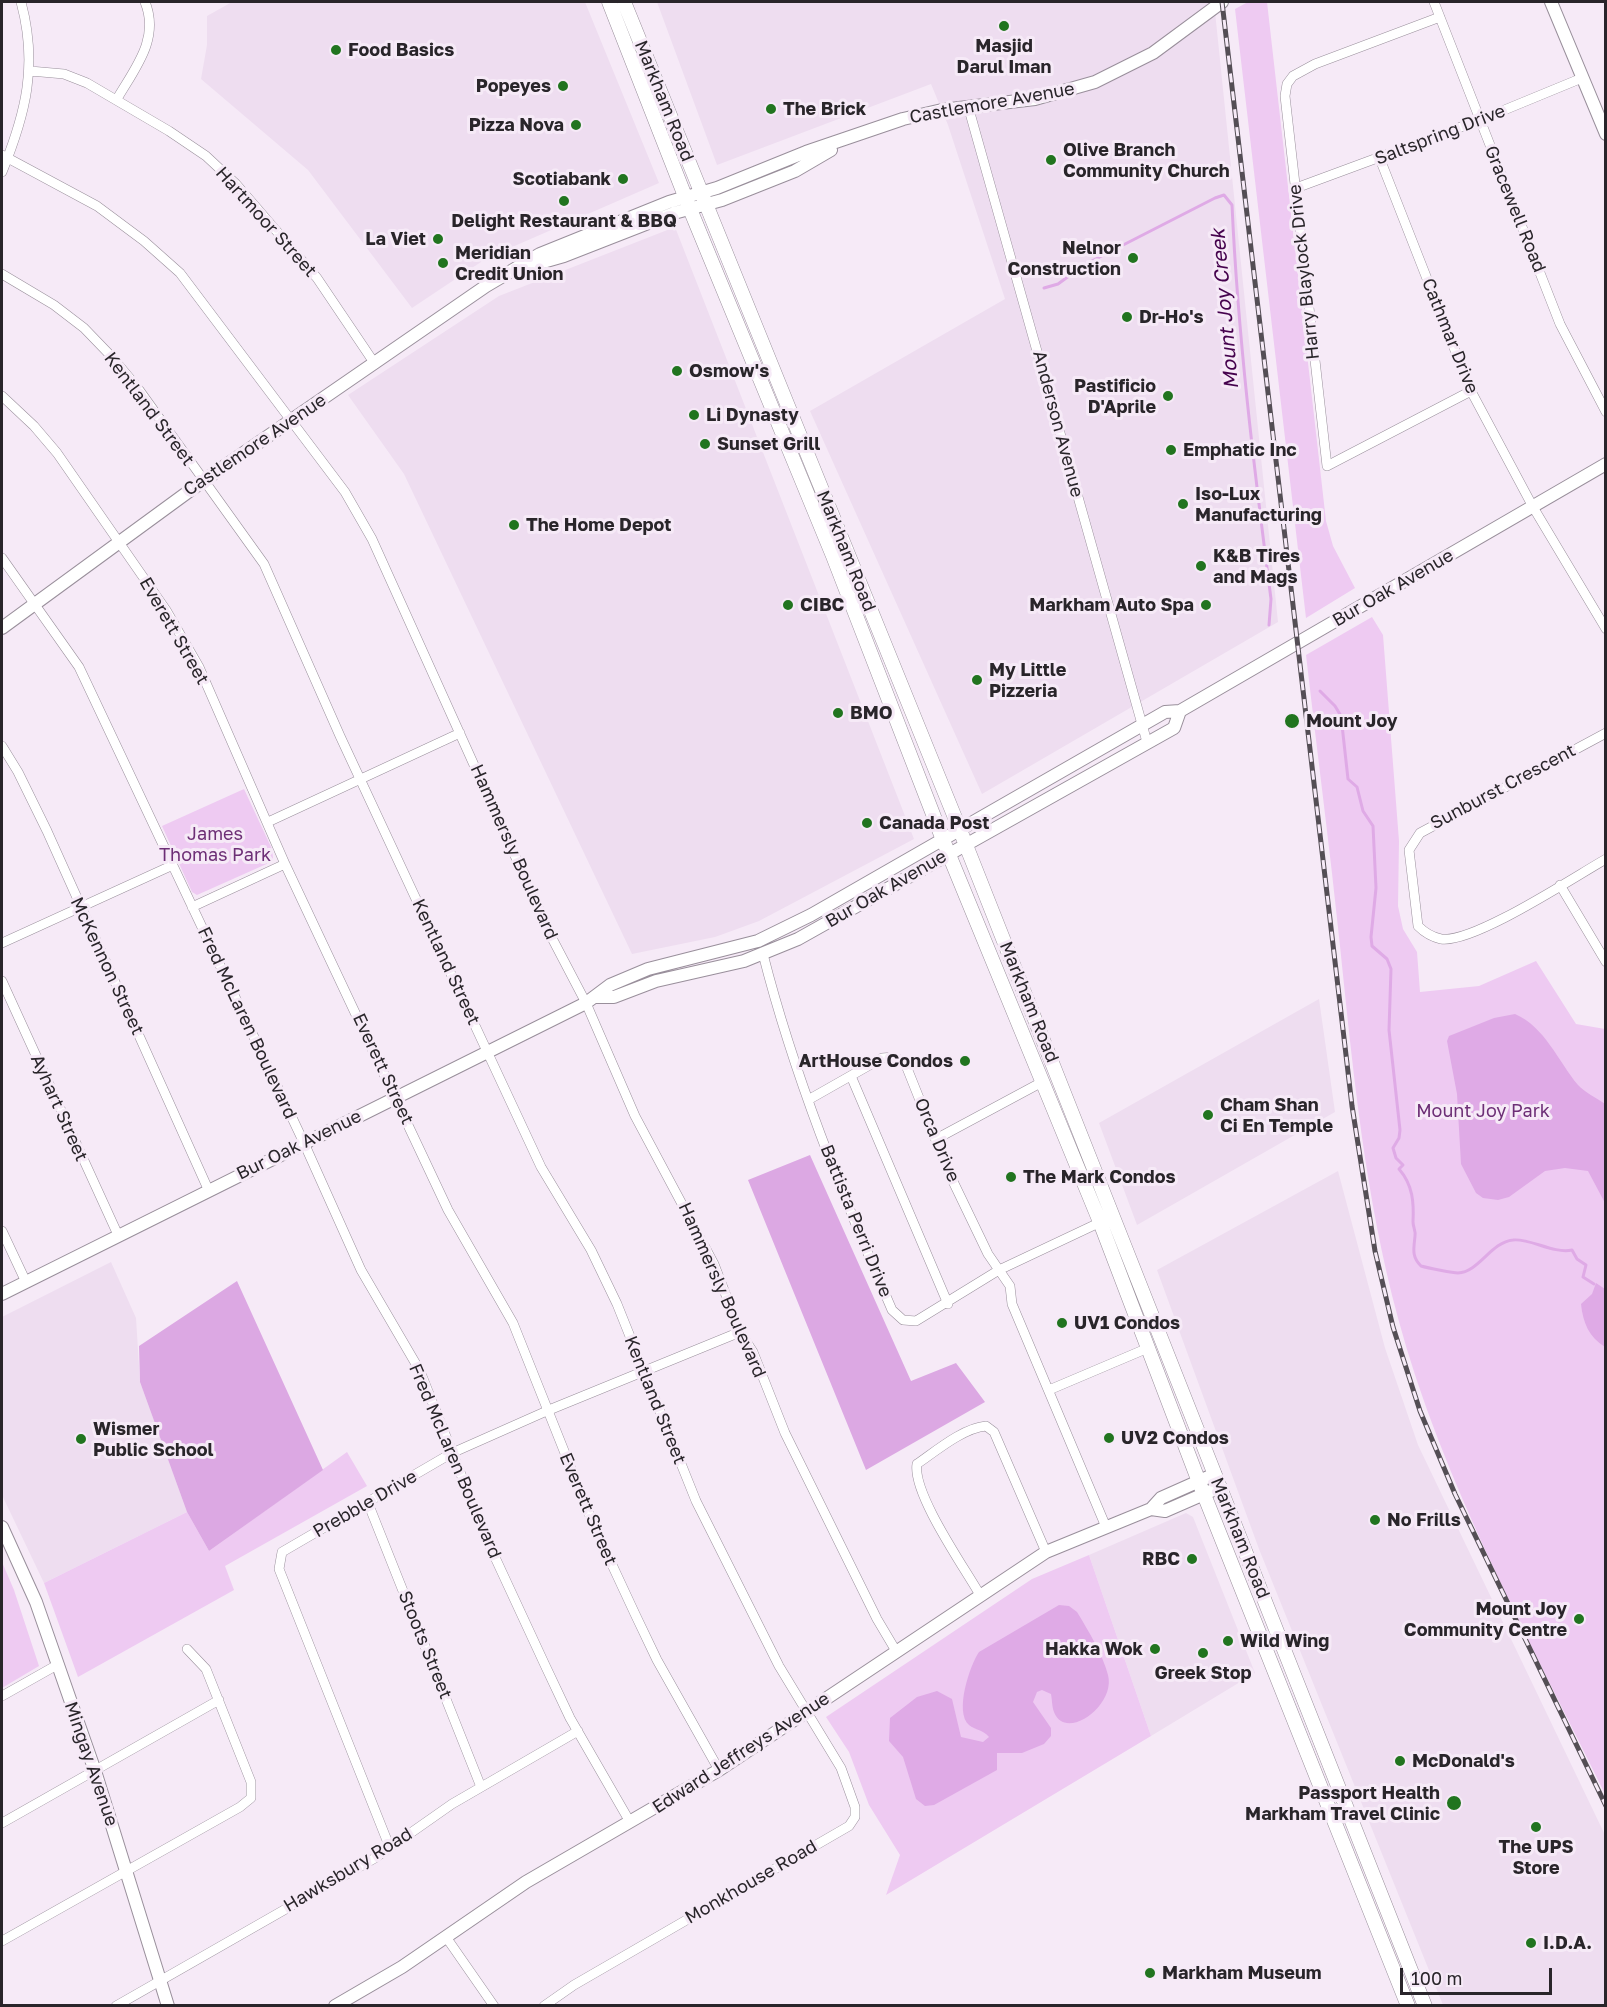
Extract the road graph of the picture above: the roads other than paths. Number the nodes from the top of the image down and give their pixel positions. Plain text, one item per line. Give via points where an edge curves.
1 (21, 2) edge
2 (145, 2) edge
3 (609, 2) edge
4 (624, 2) edge
5 (1222, 2) edge
6 (1434, 2) edge
7 (1551, 2) edge
8 (1440, 17) junction
9 (30, 71) junction
10 (1582, 78) junction
11 (117, 99) junction
12 (968, 106) junction
13 (1479, 120) junction
14 (1605, 134) edge
15 (4, 156) edge
16 (1380, 159) junction
17 (2, 172) edge
18 (1296, 188) junction
19 (703, 198) junction
20 (687, 203) junction
21 (2, 274) edge
22 (375, 364) junction
23 (1471, 391) junction
24 (2, 396) edge
25 (1605, 412) edge
26 (293, 420) junction
27 (1605, 464) edge
28 (203, 481) junction
29 (1533, 507) junction
30 (119, 540) junction
31 (2, 558) edge
32 (35, 604) junction
33 (2, 628) edge
34 (1605, 629) edge
35 (1180, 711) junction
36 (1143, 725) junction
37 (460, 733) junction
38 (1605, 733) edge
39 (1148, 742) junction
40 (2, 746) edge
41 (361, 779) junction
42 (268, 822) junction
43 (960, 830) junction
44 (943, 840) junction
45 (966, 843) junction
46 (950, 853) junction
47 (1605, 859) edge
48 (285, 864) junction
49 (172, 865) junction
50 (1560, 885) junction
51 (80, 907) junction
52 (192, 907) junction
53 (2, 943) edge
54 (763, 954) junction
55 (1605, 962) edge
56 (2, 981) edge
57 (592, 1000) junction
58 (487, 1052) junction
59 (850, 1076) junction
60 (1044, 1081) junction
61 (395, 1098) junction
62 (808, 1100) junction
63 (936, 1139) junction
64 (304, 1143) junction
65 (208, 1189) junction
66 (1107, 1220) junction
67 (2, 1231) edge
68 (118, 1235) junction
69 (999, 1270) junction
70 (26, 1282) junction
71 (2, 1294) edge
72 (948, 1304) junction
73 (740, 1332) junction
74 (1148, 1348) junction
75 (643, 1374) junction
76 (1048, 1390) junction
77 (549, 1410) junction
78 (452, 1453) junction
79 (1217, 1481) junction
80 (1202, 1488) junction
81 (368, 1503) junction
82 (2, 1527) edge
83 (1106, 1527) junction
84 (1046, 1552) junction
85 (980, 1595) junction
86 (187, 1649) dead end
87 (896, 1652) junction
88 (57, 1665) junction
89 (2, 1696) edge
90 (219, 1700) junction
91 (806, 1712) junction
92 (578, 1731) junction
93 (719, 1770) junction
94 (95, 1771) junction
95 (481, 1787) junction
96 (630, 1822) junction
97 (2, 1823) edge
98 (390, 1848) junction
99 (126, 1871) junction
100 (446, 1937) junction
101 (2, 1941) edge
102 (159, 1981) junction
103 (116, 2006) edge
104 (168, 2006) edge
105 (335, 2006) edge
106 (494, 2006) edge
107 (544, 2006) edge
108 (1408, 2006) edge
109 (1425, 2006) edge

1 - 9 street via 28,32
2 - 11 street via 150,39
3 - 20 main road, Markham Road
4 - 19 main road, Markham Road
5 - 12 street, Castlemore Avenue via 1153,53 1095,82 1035,99
6 - 8 street, Gracewell Road
7 - 10 street
8 - 13 street, Gracewell Road
8 - 18 street, Harry Blaylock Drive via 1293,76 1285,96
9 - 11 street, Hartmoor Street via 64,74
9 - 15 street via 26,103
10 - 13 street, Saltspring Drive
10 - 14 street
11 - 22 street, Hartmoor Street via 206,156 237,184 317,278
12 - 19 street, Castlemore Avenue via 903,119
12 - 36 street, Anderson Avenue
13 - 16 street, Saltspring Drive
13 - 25 street, Gracewell Road via 1560,324
15 - 17 street
15 - 26 street, Hammersly Boulevard via 98,206 180,273
16 - 18 street, Saltspring Drive
16 - 23 street, Cathmar Drive
18 - 23 street, Harry Blaylock Drive via 1327,466
19 - 20 street, Castlemore Avenue
19 - 43 main road, Markham Road
20 - 22 street, Castlemore Avenue via 564,256 514,271 486,286
20 - 44 main road, Markham Road via 833,556
21 - 28 street, Kentland Street via 84,328 137,387
22 - 26 street, Castlemore Avenue
23 - 29 street, Cathmar Drive
24 - 30 street, Everett Street via 57,453
26 - 28 street, Castlemore Avenue
26 - 37 street, Hammersly Boulevard via 357,510
27 - 29 street, Bur Oak Avenue
28 - 30 street, Castlemore Avenue
28 - 41 street, Kentland Street via 264,564
29 - 34 street, Cathmar Drive
29 - 35 street, Bur Oak Avenue
30 - 32 street, Castlemore Avenue
30 - 42 street, Everett Street via 199,667
31 - 32 street, Fred McLaren Boulevard
32 - 33 street, Castlemore Avenue
32 - 49 street, Fred McLaren Boulevard via 79,667
35 - 36 street, Bur Oak Avenue via 1164,712
35 - 39 street, Bur Oak Avenue via 1174,728
36 - 39 street, Anderson Avenue
36 - 43 street, Bur Oak Avenue
37 - 41 street
37 - 57 street, Hammersly Boulevard via 553,940
38 - 50 street, Sunburst Crescent via 1433,825 1420,833 1409,850 1418,926 1443,939 1510,916
39 - 45 street, Bur Oak Avenue
40 - 51 street, McKennon Street
41 - 42 street
41 - 58 street, Kentland Street
42 - 48 street, Everett Street
43 - 44 street, Bur Oak Avenue
43 - 45 main road, Markham Road
44 - 46 main road, Markham Road
44 - 57 street, Bur Oak Avenue via 758,941 648,969 610,985
45 - 46 street, Bur Oak Avenue
45 - 66 main road, Markham Road
46 - 54 street, Bur Oak Avenue via 798,939
46 - 60 main road, Markham Road
47 - 50 street, Sunburst Crescent
48 - 52 street
48 - 61 street, Everett Street
49 - 51 street
49 - 52 street, Fred McLaren Boulevard
50 - 55 street
51 - 53 street
51 - 65 street, McKennon Street
52 - 64 street, Fred McLaren Boulevard
54 - 57 street, Bur Oak Avenue
54 - 62 street, Battista Perri Drive
56 - 68 street, Ayhart Street
57 - 58 street, Bur Oak Avenue
57 - 73 street, Hammersly Boulevard via 635,1116 714,1264
58 - 61 street, Bur Oak Avenue
58 - 75 street, Kentland Street via 541,1167 591,1250 617,1304
59 - 62 street
59 - 63 street, Orca Drive via 882,1058 894,1057 905,1063
59 - 72 street
60 - 63 street
60 - 66 main road, Markham Road
61 - 64 street, Bur Oak Avenue
61 - 77 street, Everett Street via 448,1210 513,1323
62 - 72 street, Battista Perri Drive via 892,1310 903,1320 916,1321
63 - 69 street, Orca Drive
64 - 65 street, Bur Oak Avenue
64 - 78 street, Fred McLaren Boulevard via 361,1270 420,1371
65 - 68 street, Bur Oak Avenue
66 - 69 street, Battista Perri Drive
66 - 74 main road, Markham Road
66 - 79 main road, Markham Road
67 - 70 street
68 - 70 street, Bur Oak Avenue
69 - 72 street, Battista Perri Drive
69 - 76 street, Orca Drive via 1010,1286 1012,1304
70 - 71 street, Bur Oak Avenue
73 - 75 street, Prebble Drive
73 - 87 street, Hammersly Boulevard via 753,1352 817,1499
74 - 76 street
74 - 80 main road, Markham Road
75 - 77 street, Prebble Drive
75 - 91 street, Kentland Street via 701,1511
76 - 83 street, Orca Drive
77 - 78 street, Prebble Drive
77 - 93 street, Everett Street via 594,1526 639,1623
78 - 81 street, Prebble Drive
78 - 92 street, Fred McLaren Boulevard via 487,1540
79 - 80 street, Edward Jeffreys Avenue
79 - 109 main road, Markham Road
80 - 83 street, Edward Jeffreys Avenue via 1161,1498 1151,1509
80 - 108 main road, Markham Road
81 - 95 street, Stoots Street
81 - 98 street, Prebble Drive via 286,1549 280,1556 279,1569
82 - 88 street, Mingay Avenue via 27,1581
83 - 84 street, Edward Jeffreys Avenue
84 - 85 street, Edward Jeffreys Avenue
84 - 85 street via 994,1432 986,1426 976,1427 929,1456 917,1464 918,1483
85 - 87 street, Edward Jeffreys Avenue
86 - 90 street via 206,1669
87 - 91 street, Edward Jeffreys Avenue
88 - 89 street
88 - 94 street, Mingay Avenue
90 - 94 street
90 - 99 street via 251,1782 251,1798
91 - 93 street, Edward Jeffreys Avenue
91 - 107 street, Monkhouse Road via 845,1778 855,1812 849,1826
92 - 95 street, Hawksbury Road
92 - 96 street, Fred McLaren Boulevard
93 - 96 street, Edward Jeffreys Avenue
94 - 97 street
94 - 99 street, Mingay Avenue
95 - 98 street, Hawksbury Road
96 - 100 street, Edward Jeffreys Avenue via 526,1882
98 - 102 street, Hawksbury Road
99 - 101 street
99 - 102 street, Mingay Avenue
100 - 105 street, Edward Jeffreys Avenue
100 - 106 street
102 - 103 street, Hawksbury Road
102 - 104 street, Mingay Avenue

